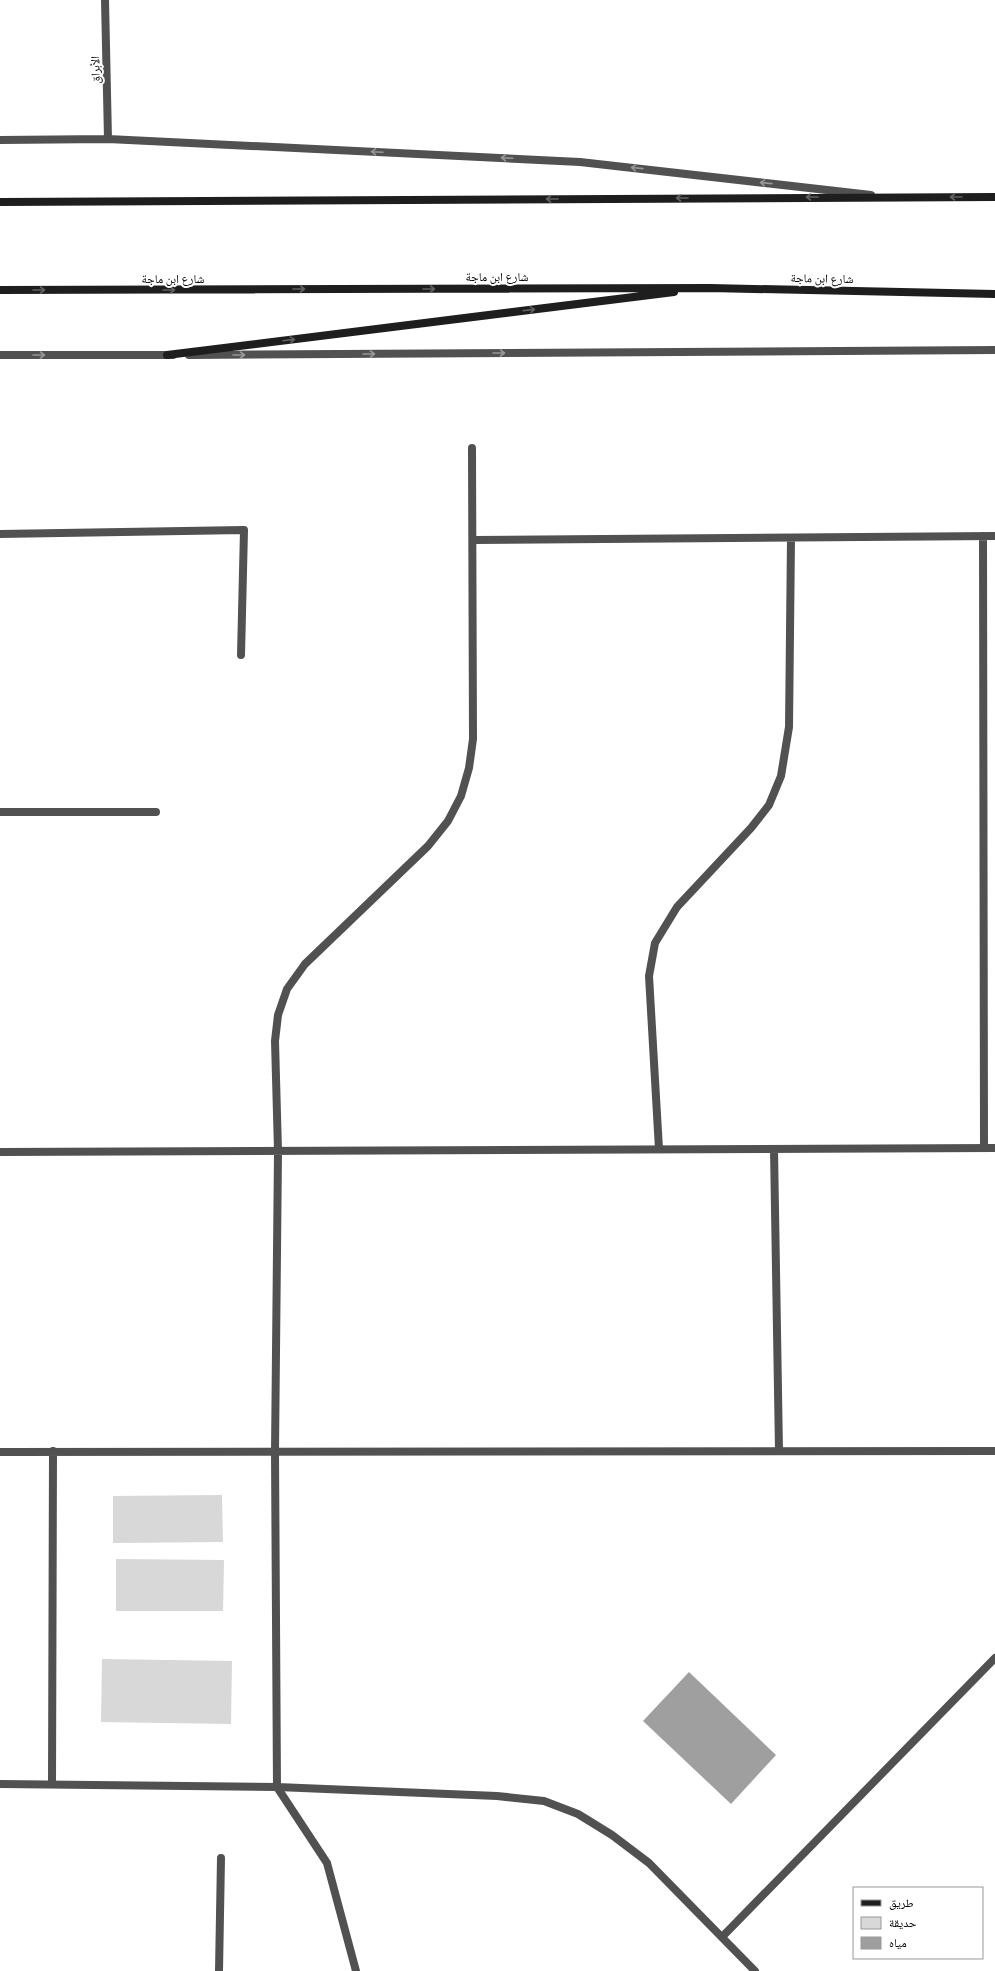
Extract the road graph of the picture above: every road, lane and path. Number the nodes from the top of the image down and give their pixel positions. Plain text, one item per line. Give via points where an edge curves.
1 (105, 0) edge
2 (108, 139) junction
3 (0, 140) edge
4 (888, 197) junction
5 (995, 197) edge
6 (0, 202) edge
7 (710, 288) junction
8 (0, 290) edge
9 (995, 294) edge
10 (995, 350) edge
11 (0, 355) edge
12 (167, 355) junction
13 (472, 448) dead end
14 (0, 534) edge
15 (983, 536) junction
16 (995, 536) edge
17 (791, 538) junction
18 (474, 540) junction
19 (241, 655) dead end
20 (0, 812) edge
21 (156, 812) dead end
22 (984, 1148) junction
23 (995, 1148) edge
24 (659, 1149) junction
25 (774, 1149) junction
26 (278, 1151) junction
27 (0, 1152) edge
28 (779, 1451) junction
29 (995, 1451) edge
30 (0, 1452) edge
31 (53, 1452) junction
32 (275, 1452) junction
33 (995, 1658) edge
34 (0, 1784) edge
35 (52, 1784) junction
36 (278, 1787) junction
37 (221, 1858) dead end
38 (722, 1937) junction
39 (219, 1971) edge
40 (356, 1971) edge
41 (755, 1971) edge

1 - 2 street, الأبراق
2 - 3 street
4 -> 2 street via 580,162
5 -> 4 main road
4 -> 6 main road
8 -> 7 main road, شارع ابن ماجة
7 - 9 main road, شارع ابن ماجة
12 -> 7 main road
12 -> 10 street
11 -> 12 street
13 - 18 street
14 - 19 street via 244,530
15 - 16 street
15 - 17 street
15 - 22 street
17 - 18 street
17 - 24 street via 789,727 781,776 769,805 677,907 655,943 650,976
18 - 26 street via 473,739 469,768 461,796 448,821 428,846 306,964 286,989 278,1015 275,1042
20 - 21 street
22 - 23 street
22 - 25 street
24 - 25 street
24 - 26 street
25 - 28 street
26 - 27 street
26 - 32 street
28 - 29 street
28 - 32 street
30 - 31 street
31 - 32 street
31 - 35 street
32 - 36 street
33 - 38 street
34 - 35 street
35 - 36 street
36 - 38 street via 497,1796 544,1801 578,1814 618,1840 648,1863
36 - 40 street via 327,1863
37 - 39 street
38 - 41 street

